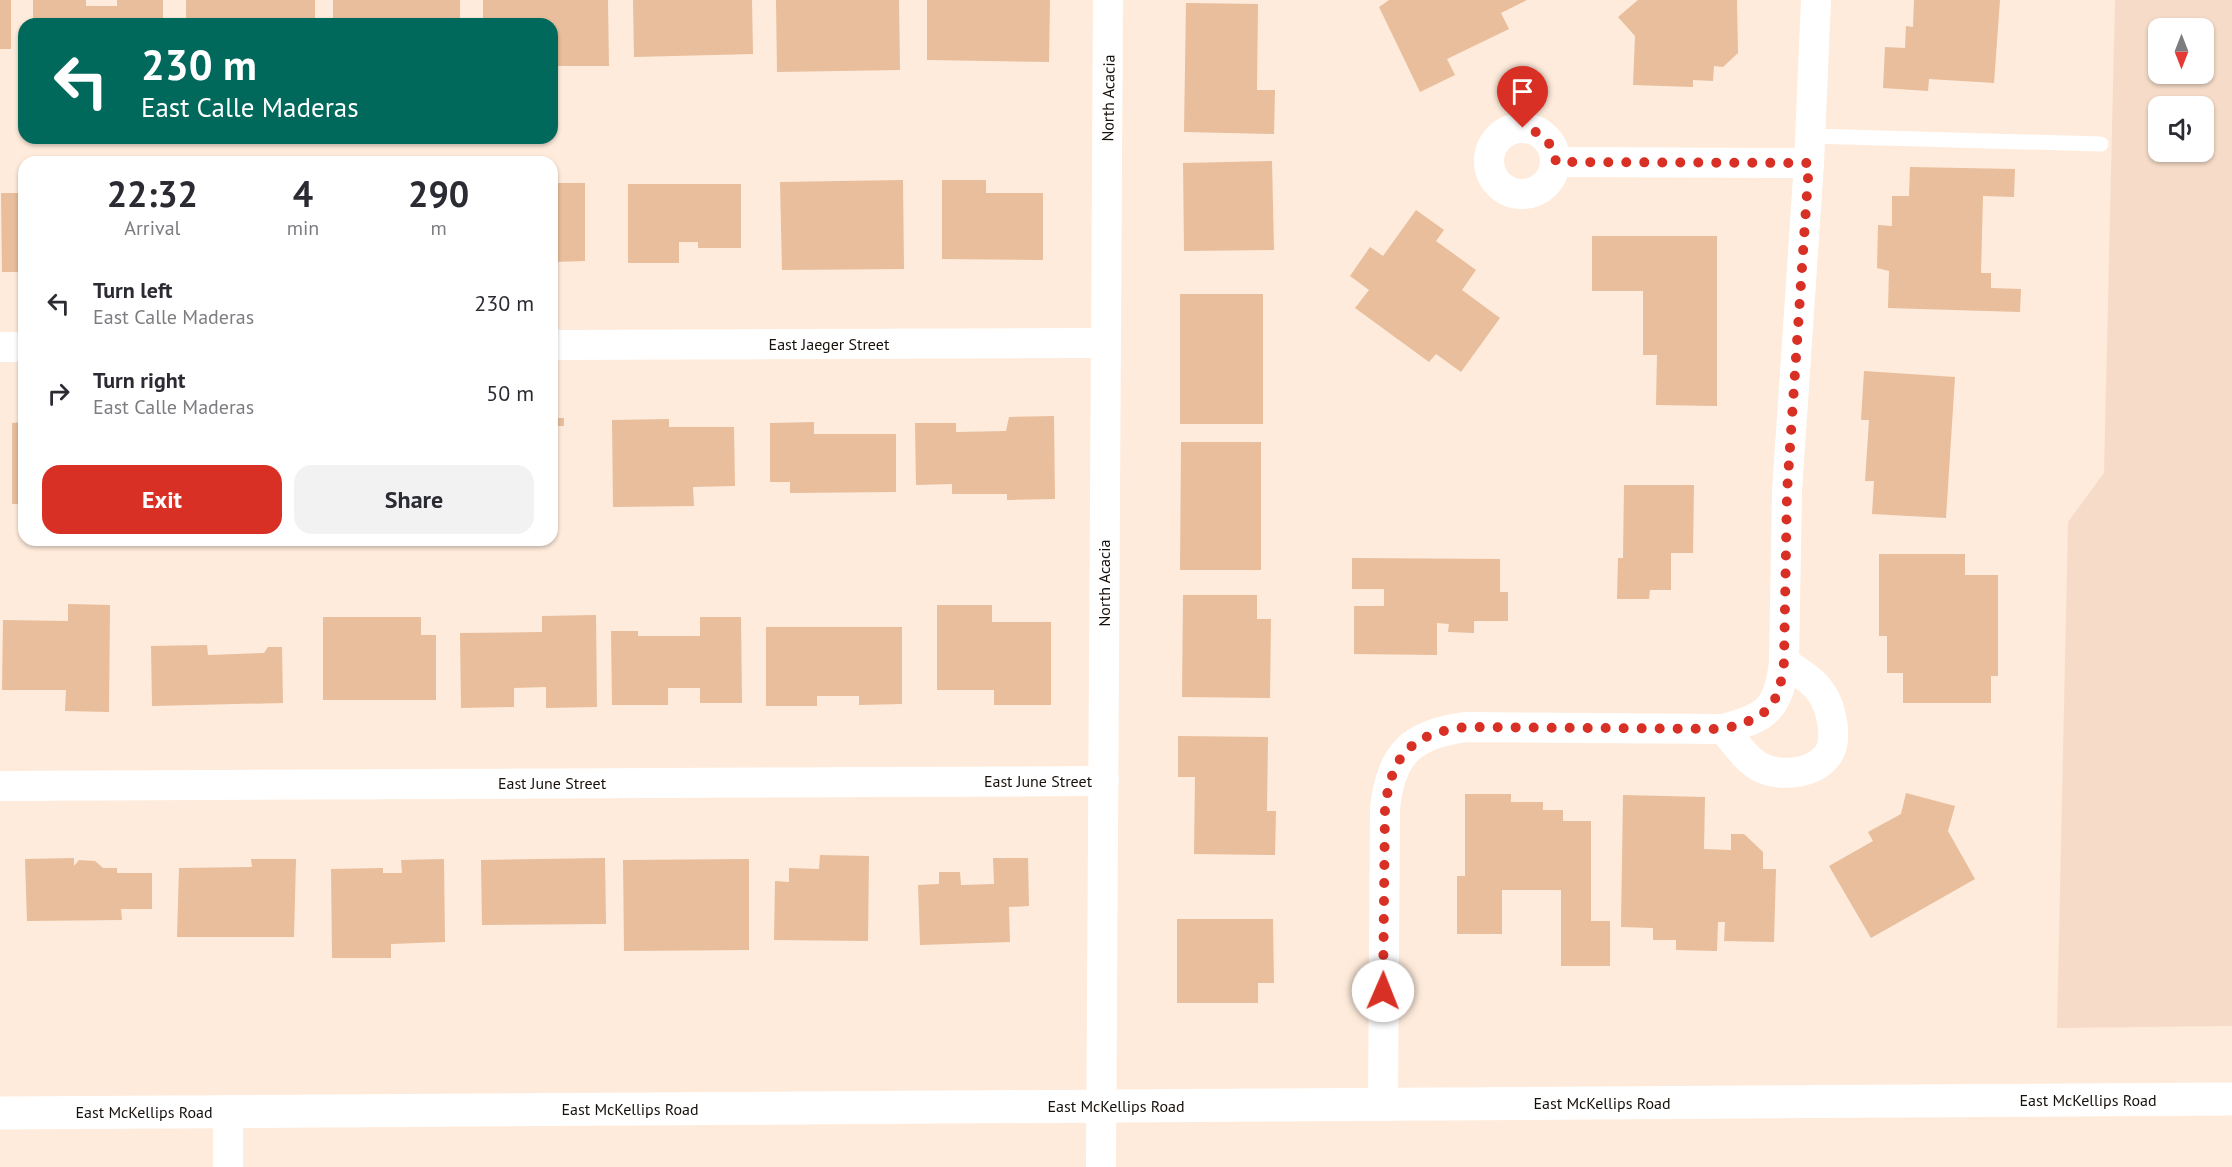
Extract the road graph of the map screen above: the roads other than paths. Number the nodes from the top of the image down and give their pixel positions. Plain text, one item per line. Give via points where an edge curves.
1 (1108, 0) edge
2 (1816, 0) edge
3 (2101, 144) dead end
4 (1810, 149) junction
5 (1556, 162) dead end
6 (1106, 343) junction
7 (558, 345) edge
8 (0, 347) edge
9 (18, 347) edge
10 (1784, 662) junction
11 (1723, 729) junction
12 (1104, 781) junction
13 (0, 786) edge
14 (2232, 1099) edge
15 (1383, 1104) junction
16 (1101, 1107) junction
17 (228, 1111) junction
18 (0, 1113) edge
19 (228, 1167) edge
20 (1101, 1167) edge

1 - 6 street, North Acacia
2 - 4 street
3 - 4 lane
4 - 5 street
4 - 10 street via 1787,492
6 - 7 street, East Jaeger Street
6 - 12 street, North Acacia
8 - 9 street
10 - 11 street via 1781,687 1770,710 1749,722
10 - 11 street via 1820,690 1833,737 1828,755 1815,766 1798,772 1774,771 1756,765
11 - 15 street via 1466,727 1438,730 1415,742 1397,762 1388,783 1385,808
12 - 13 street, East June Street
12 - 16 street, North Acacia
14 - 15 main road, East McKellips Road
15 - 16 main road, East McKellips Road
16 - 17 main road, East McKellips Road
16 - 20 street, North Acacia
17 - 18 main road, East McKellips Road
17 - 19 street

